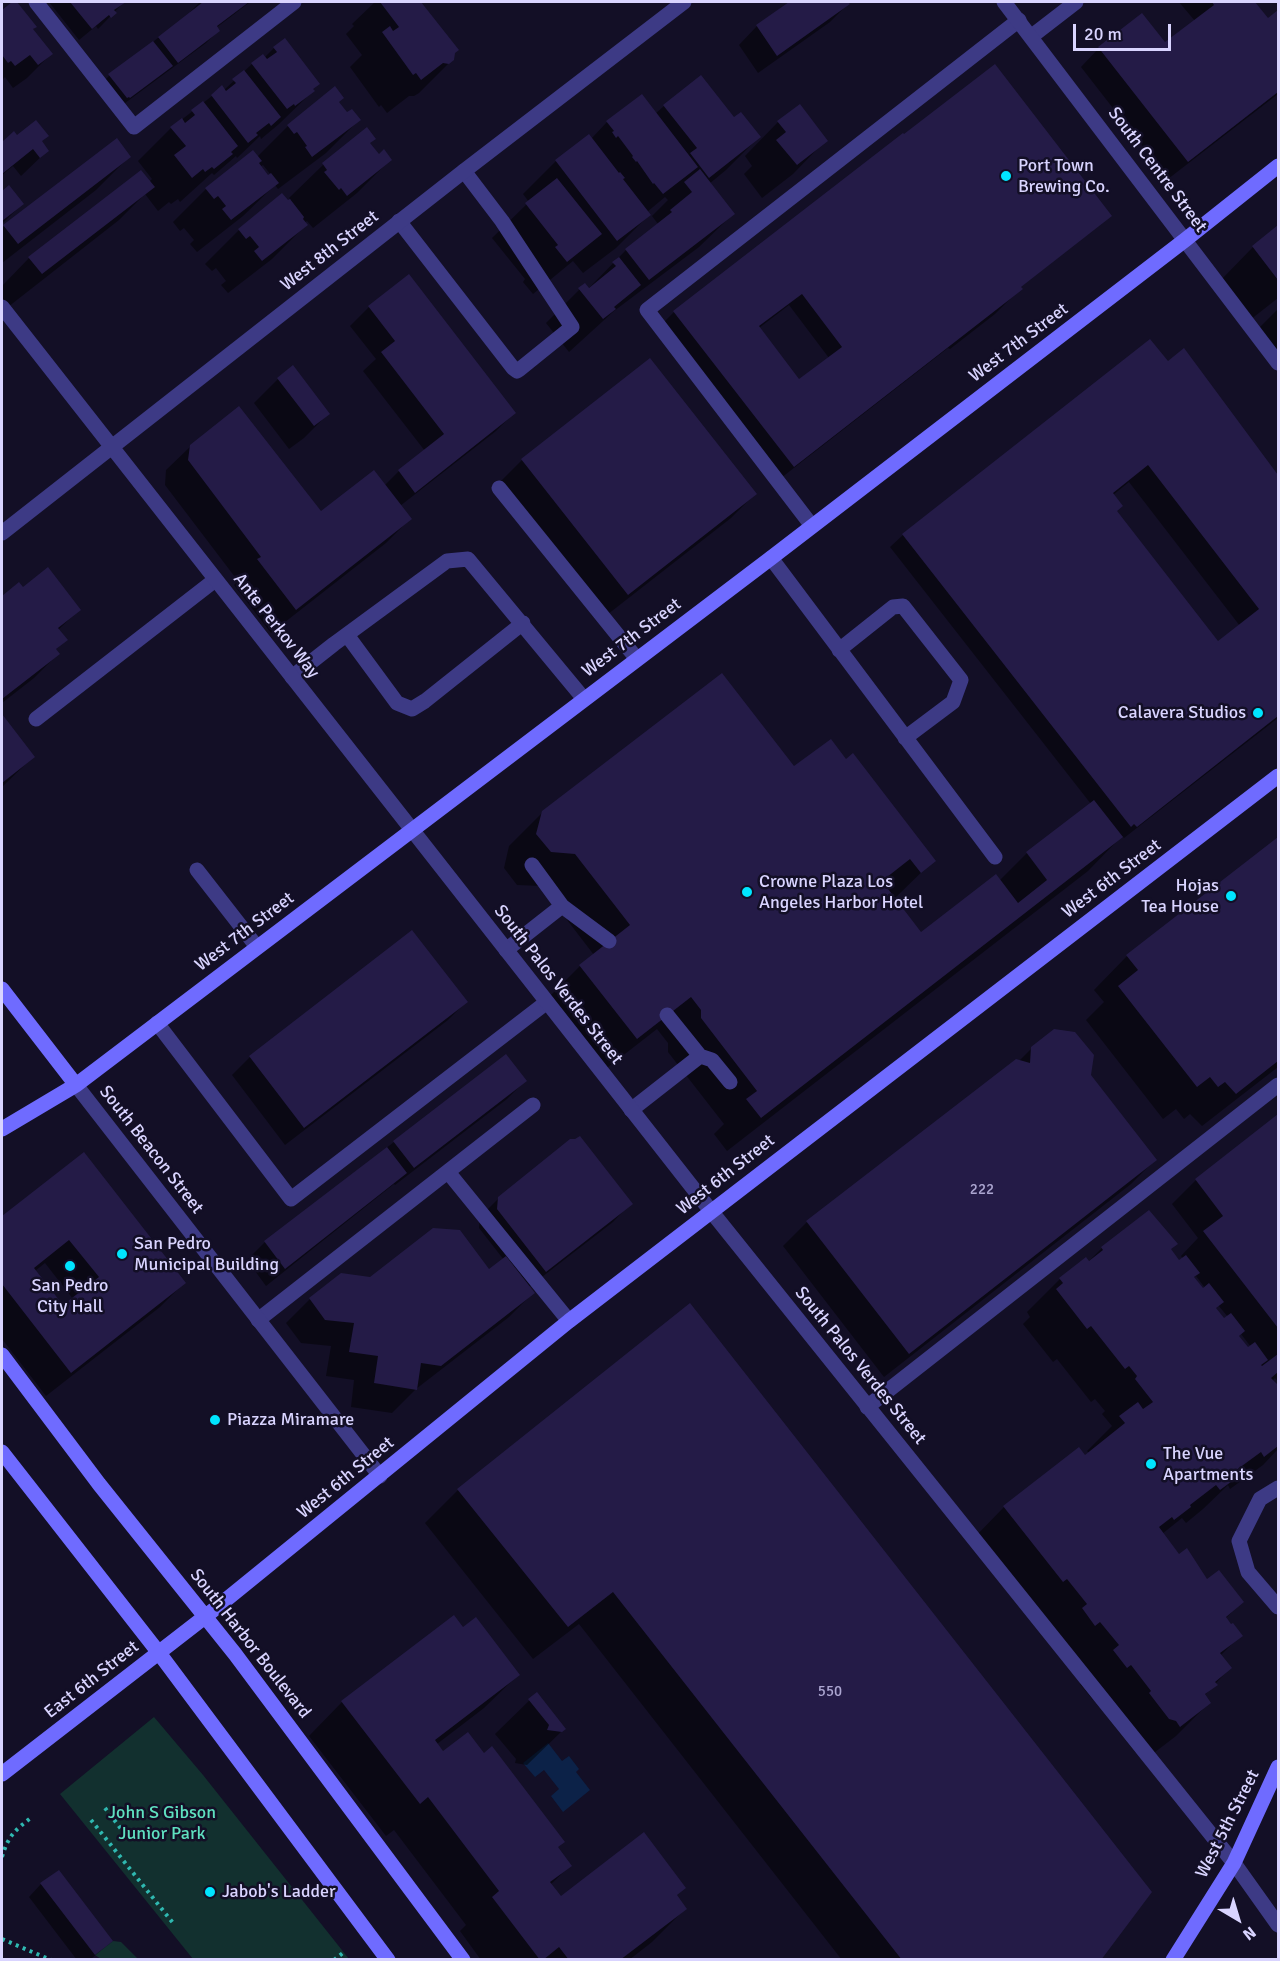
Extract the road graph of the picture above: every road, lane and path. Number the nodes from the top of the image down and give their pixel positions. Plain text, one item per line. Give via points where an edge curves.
1 (36, 2) edge
2 (294, 2) edge
3 (684, 2) edge
4 (1005, 2) edge
5 (1076, 2) edge
6 (1019, 20) junction
7 (1032, 36) junction
8 (1278, 166) edge
9 (464, 171) junction
10 (399, 221) junction
11 (1185, 240) junction
12 (2, 307) edge
13 (1278, 363) edge
14 (111, 447) junction
15 (499, 488) dead end
16 (812, 526) junction
17 (2, 533) edge
18 (771, 558) junction
19 (215, 580) junction
20 (523, 623) junction
21 (347, 635) junction
22 (839, 650) junction
23 (637, 659) junction
24 (292, 677) junction
25 (584, 699) junction
26 (36, 719) dead end
27 (905, 738) junction
28 (1278, 776) edge
29 (411, 829) junction
30 (996, 857) dead end
31 (532, 866) dead end
32 (197, 870) dead end
33 (562, 906) junction
34 (609, 941) dead end
35 (257, 947) junction
36 (506, 950) junction
37 (2, 989) edge
38 (547, 1002) junction
39 (667, 1015) dead end
40 (157, 1023) junction
41 (700, 1056) junction
42 (730, 1082) dead end
43 (76, 1085) junction
44 (1278, 1085) edge
45 (533, 1105) dead end
46 (632, 1110) junction
47 (2, 1129) edge
48 (448, 1172) junction
49 (711, 1211) junction
50 (258, 1320) junction
51 (569, 1321) junction
52 (2, 1355) edge
53 (867, 1407) junction
54 (2, 1452) edge
55 (380, 1476) junction
56 (1278, 1488) edge
57 (1278, 1607) edge
58 (206, 1616) junction
59 (159, 1653) junction
60 (1278, 1767) edge
61 (2, 1774) edge
62 (105, 1808) dead end
63 (32, 1816) dead end
64 (92, 1820) dead end
65 (128, 1838) dead end
66 (2, 1857) edge
67 (1234, 1863) junction
68 (172, 1923) dead end
69 (1278, 1925) edge
70 (2, 1939) edge
71 (344, 1952) dead end
72 (51, 1959) edge
73 (334, 1959) edge
74 (388, 1959) edge
75 (463, 1959) edge
76 (1173, 1959) edge

1 - 2 street via 134,127
3 - 9 street, West 8th Street
4 - 6 street, South Centre Street
5 - 7 street
6 - 7 street, South Centre Street
6 - 16 street via 647,310
7 - 11 street, South Centre Street
8 - 11 main road, West 7th Street
9 - 10 street, West 8th Street
9 - 10 street via 502,220 572,327 520,369 513,368
10 - 14 street, West 8th Street
11 - 13 street, South Centre Street
11 - 16 main road, West 7th Street
12 - 14 street
14 - 17 street, West 8th Street
14 - 19 street, Ante Perkov Way
15 - 23 street
16 - 18 main road, West 7th Street
18 - 22 street
18 - 23 main road, West 7th Street
19 - 24 street, Ante Perkov Way
19 - 26 street
20 - 21 street via 468,559 447,561
20 - 21 street via 412,709 397,703
20 - 25 street
21 - 24 street
22 - 27 street
22 - 27 street via 893,607 903,606 961,680 953,702
23 - 25 main road, West 7th Street
24 - 29 street, Ante Perkov Way
25 - 29 main road, West 7th Street
27 - 30 street
28 - 49 main road, West 6th Street
29 - 35 main road, West 7th Street
29 - 36 street, South Palos Verdes Street
31 - 33 street
32 - 35 street
33 - 34 street
33 - 36 street
35 - 40 main road, West 7th Street
36 - 38 street, South Palos Verdes Street
37 - 43 main road, South Beacon Street
38 - 40 street via 291,1199
38 - 46 street, South Palos Verdes Street
39 - 41 street
40 - 43 main road, West 7th Street
41 - 42 street via 712,1060
41 - 46 street
43 - 47 main road, West 7th Street
43 - 50 street, South Beacon Street
44 - 53 street
45 - 48 street
46 - 49 street, South Palos Verdes Street
48 - 50 street
48 - 51 street
49 - 51 main road, West 6th Street
49 - 53 street, South Palos Verdes Street
50 - 55 street, South Beacon Street
51 - 55 main road, West 6th Street
52 - 58 main road, South Harbor Boulevard via 99,1484
53 - 67 street, South Palos Verdes Street
54 - 59 main road
55 - 58 main road, West 6th Street
56 - 57 street via 1260,1499 1239,1541 1248,1572
58 - 59 main road, East 6th Street
58 - 75 main road, South Harbor Boulevard
59 - 61 main road, East 6th Street
59 - 74 main road
60 - 67 main road, West 5th Street
62 - 65 path
63 - 66 path via 14,1831
64 - 68 path
67 - 69 street, South Palos Verdes Street
67 - 76 main road, West 5th Street
70 - 72 path
71 - 73 path

